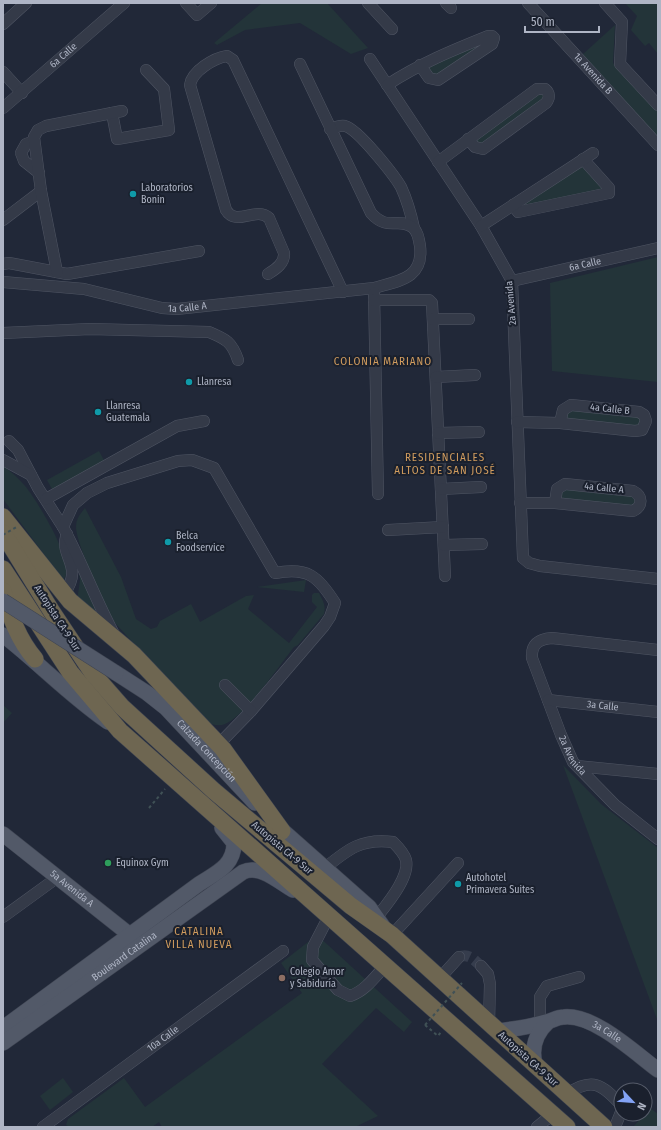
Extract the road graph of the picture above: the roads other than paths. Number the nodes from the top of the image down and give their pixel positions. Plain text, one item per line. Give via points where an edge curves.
1 (26, 3) edge
2 (124, 3) edge
3 (186, 3) edge
4 (211, 3) edge
5 (368, 3) edge
6 (528, 3) edge
7 (605, 3) edge
8 (3, 24) edge
9 (392, 29) dead end
10 (370, 59) dead end
11 (300, 64) dead end
12 (420, 65) junction
13 (146, 70) dead end
14 (3, 72) edge
15 (387, 85) junction
16 (22, 93) junction
17 (658, 105) edge
18 (3, 108) edge
19 (330, 129) junction
20 (468, 139) junction
21 (658, 145) edge
22 (438, 162) junction
23 (41, 192) junction
24 (513, 205) junction
25 (3, 220) edge
26 (481, 226) junction
27 (414, 228) junction
28 (658, 248) edge
29 (199, 251) dead end
30 (3, 264) edge
31 (57, 272) junction
32 (268, 274) dead end
33 (512, 281) junction
34 (3, 282) edge
35 (374, 288) junction
36 (343, 292) junction
37 (374, 300) junction
38 (433, 319) junction
39 (469, 319) dead end
40 (3, 333) edge
41 (238, 360) dead end
42 (475, 375) dead end
43 (436, 377) junction
44 (204, 421) dead end
45 (517, 422) junction
46 (560, 423) junction
47 (479, 432) dead end
48 (438, 433) junction
49 (9, 441) dead end
50 (3, 460) edge
51 (31, 475) junction
52 (481, 487) dead end
53 (441, 489) junction
54 (378, 494) dead end
55 (46, 499) junction
56 (520, 503) junction
57 (555, 503) junction
58 (3, 517) edge
59 (443, 527) junction
60 (388, 530) dead end
61 (65, 531) junction
62 (3, 534) edge
63 (482, 544) dead end
64 (444, 545) junction
65 (3, 569) edge
66 (445, 576) dead end
67 (658, 579) edge
68 (3, 591) edge
69 (64, 594) junction
70 (3, 601) edge
71 (3, 634) edge
72 (118, 641) junction
73 (658, 650) edge
74 (35, 659) junction
75 (225, 685) dead end
76 (548, 700) junction
77 (251, 711) junction
78 (658, 712) edge
79 (120, 731) junction
80 (219, 744) junction
81 (577, 766) junction
82 (658, 774) edge
83 (211, 810) junction
84 (282, 831) junction
85 (3, 834) edge
86 (657, 837) edge
87 (458, 863) dead end
88 (325, 868) junction
89 (58, 877) junction
90 (203, 882) junction
91 (211, 895) junction
92 (310, 899) junction
93 (329, 916) junction
94 (3, 917) edge
95 (385, 928) junction
96 (134, 941) junction
97 (283, 951) dead end
98 (459, 958) dead end
99 (385, 966) junction
100 (481, 966) tunnel mouth
101 (579, 977) dead end
102 (440, 978) junction
103 (80, 979) junction
104 (544, 1023) junction
105 (494, 1027) junction
106 (3, 1028) edge
107 (3, 1043) edge
108 (534, 1064) junction
109 (658, 1070) edge
110 (567, 1094) junction
111 (613, 1098) edge
112 (553, 1114) junction
113 (50, 1126) edge
114 (537, 1127) edge
115 (567, 1127) edge
116 (604, 1127) edge

1 - 8 street
2 - 16 street, 6a Calle
3 - 4 street via 197,15
5 - 9 street
6 - 21 street, 1a Avenida B
7 - 17 street via 622,22 620,64
10 - 15 street, 2a Avenida
11 - 19 street
12 - 12 street via 488,36 494,38 492,44 438,80 429,78
12 - 15 street
13 - 23 street via 164,90 169,130 116,139 117,112 46,126 38,130 34,141
14 - 16 street
15 - 22 street, 2a Avenida
16 - 18 street, 6a Calle
19 - 27 street via 370,213 386,224 405,224
19 - 27 street, 1a Calle A via 340,126 350,128 379,158 400,186
20 - 20 street via 537,89 545,89 548,93 546,103 483,149 475,147
20 - 22 street
22 - 26 street, 2a Avenida
23 - 25 street
23 - 31 street
24 - 24 street via 588,156 610,193 518,212
24 - 26 street
26 - 33 street, 2a Avenida
27 - 35 street, 1a Calle A via 420,241 421,254 416,270 407,278
28 - 33 street, 6a Calle
29 - 31 street via 67,274
30 - 31 street
32 - 36 street via 282,262 285,258 284,253 265,214 234,218 226,210 190,85 194,74 221,57 227,56 233,60
33 - 45 street, 2a Avenida
34 - 36 street, 1a Calle A via 84,289 162,308 178,309
35 - 36 street, 1a Calle A
35 - 37 street
37 - 38 street via 429,300 432,303
37 - 54 street
38 - 39 street
38 - 43 street
40 - 41 street via 90,329 209,332 223,338 234,347
42 - 43 street
43 - 48 street
44 - 55 street via 177,426
45 - 46 street, 4a Calle B
45 - 56 street, 2a Avenida
46 - 46 street, 4a Calle B via 563,410 571,405 639,412 644,415 646,421 644,428 635,431
47 - 48 street
48 - 53 street
49 - 51 street via 18,450
50 - 51 street
51 - 55 street
52 - 53 street
53 - 59 street
55 - 61 street
56 - 57 street, 4a Calle A
56 - 67 street, 2a Avenida via 521,549 526,562 540,566
57 - 57 street, 4a Calle A via 557,489 565,484 633,491 641,501 639,507 633,511
58 - 69 highway
59 - 60 street
59 - 64 street
61 - 69 street via 64,542 73,575
61 - 72 street
61 - 77 street via 70,510 77,500 107,483 178,461 192,460 214,468 275,573 307,572 324,586 335,602 324,626
62 - 95 highway, Autopista CA-9 Sur via 94,675 122,707 226,801 351,906
63 - 64 street
64 - 66 street
65 - 79 highway, Autopista CA-9 Sur via 70,672
68 - 74 highway via 19,636
69 - 72 highway
70 - 84 main road, Calzada Concepción, bridge via 147,693 166,708
71 - 74 main road
72 - 80 highway
73 - 76 street, 2a Avenida via 552,638 542,640 535,644 532,658
74 - 79 main road via 68,692
75 - 77 street
76 - 78 street, 3a Calle
76 - 81 street, 2a Avenida via 568,752
77 - 80 street
79 - 83 highway, Autopista CA-9 Sur
80 - 84 highway
81 - 82 street
81 - 86 street, 2a Avenida via 615,804
83 - 90 main road, Boulevard Catalina via 232,838 234,849 228,863
83 - 92 highway, Autopista CA-9 Sur
84 - 88 main road, Calzada Concepción
85 - 89 main road, 5a Avenida A
87 - 95 street
88 - 95 main road, Calzada Concepción via 369,907
88 - 95 street via 363,842 376,839 393,842 406,860 406,869
89 - 94 street
89 - 96 main road, 5a Avenida A
90 - 91 street
90 - 96 main road, Boulevard Catalina
91 - 92 main road, Boulevard Catalina via 239,874 251,869 262,872
91 - 96 main road, Boulevard Catalina
92 - 93 highway, Autopista CA-9 Sur
93 - 99 highway, Autopista CA-9 Sur
93 - 99 street via 313,947 312,960 338,990 350,996 358,993
95 - 102 highway, Autopista CA-9 Sur
96 - 103 main road, Boulevard Catalina
97 - 113 street, 10a Calle
98 - 102 street
99 - 112 highway, Autopista CA-9 Sur
100 - 105 street via 488,974
101 - 104 street via 546,986 540,997
102 - 105 highway, Autopista CA-9 Sur
103 - 106 main road, Boulevard Catalina
103 - 107 main road, Boulevard Catalina
104 - 105 main road, 3a Calle
104 - 108 main road via 535,1041
104 - 109 main road, 3a Calle via 566,1017 590,1023 607,1032
105 - 108 highway, Autopista CA-9 Sur
108 - 110 highway, Autopista CA-9 Sur
110 - 111 street via 578,1086 596,1084
110 - 116 highway, Autopista CA-9 Sur
112 - 114 street
112 - 115 highway, Autopista CA-9 Sur

